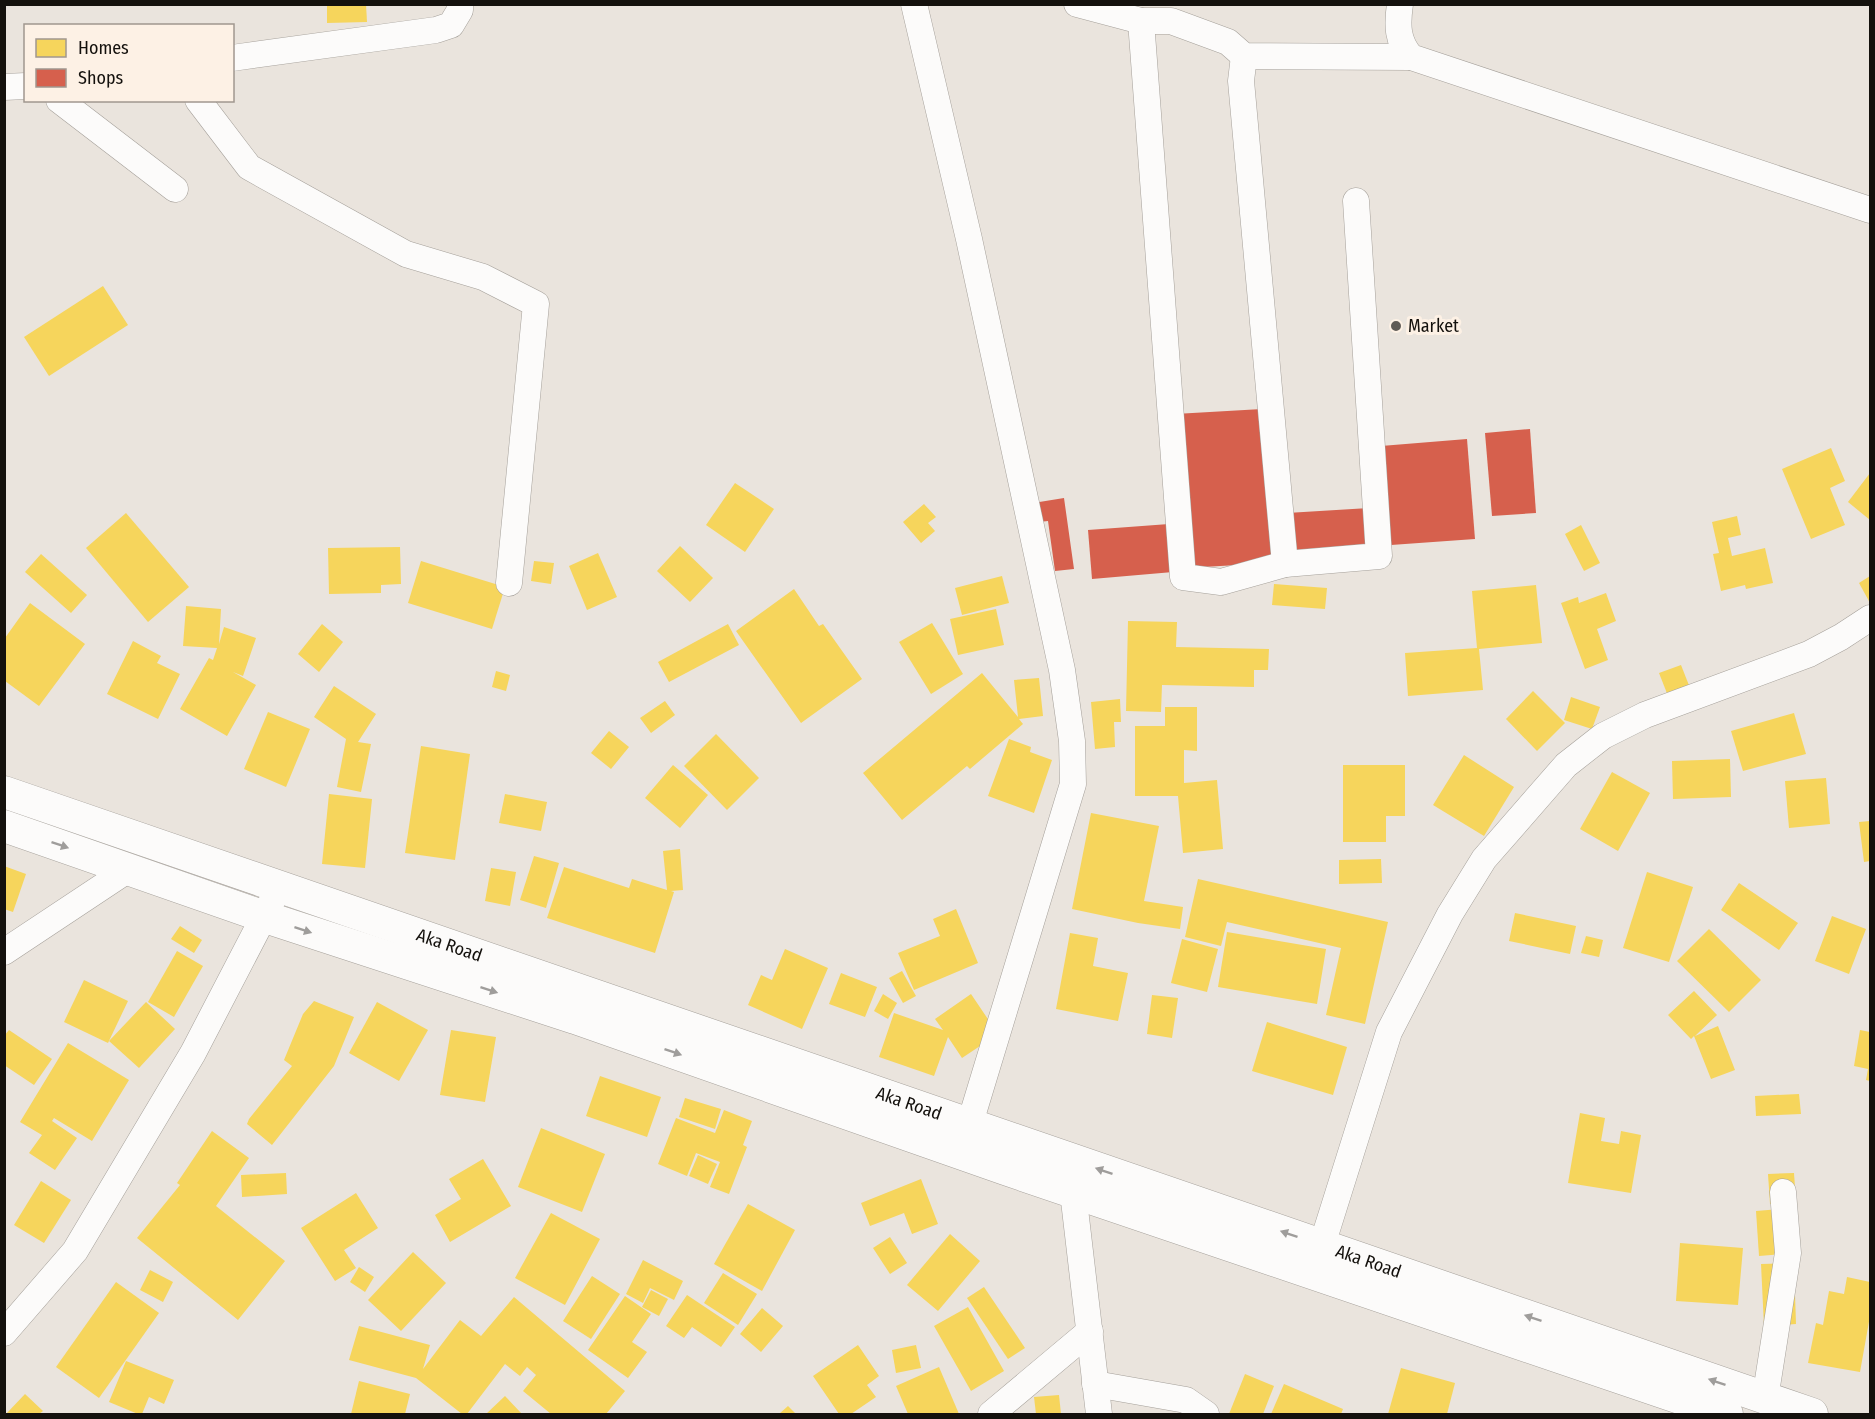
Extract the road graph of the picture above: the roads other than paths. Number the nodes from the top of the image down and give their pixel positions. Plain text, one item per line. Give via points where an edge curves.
1 (460, 4) edge
2 (914, 4) edge
3 (1077, 4) edge
4 (1400, 4) edge
5 (1141, 21) junction
6 (1244, 56) junction
7 (1411, 57) junction
8 (234, 58) edge
9 (24, 86) edge
10 (4, 87) edge
11 (62, 102) edge
12 (200, 102) edge
13 (175, 189) dead end
14 (1356, 201) dead end
15 (1870, 210) edge
16 (1285, 564) junction
17 (509, 583) dead end
18 (1870, 618) edge
19 (4, 792) edge
20 (4, 825) edge
21 (129, 869) junction
22 (278, 887) junction
23 (265, 917) junction
24 (4, 952) edge
25 (970, 1124) junction
26 (1073, 1192) junction
27 (1783, 1192) dead end
28 (1322, 1245) junction
29 (1090, 1331) junction
30 (4, 1333) edge
31 (1095, 1384) junction
32 (1765, 1399) junction
33 (991, 1414) edge
34 (1099, 1414) edge
35 (1206, 1414) edge
36 (1727, 1414) edge
37 (1812, 1414) edge

1 - 8 street via 451,25 436,30
2 - 25 street via 1062,670 1072,741 1073,784
3 - 5 street
4 - 7 street via 1397,25 1402,47
5 - 6 street via 1171,21 1228,42
5 - 16 street via 1183,577 1221,582
6 - 7 street
6 - 16 street via 1241,81
7 - 15 street
9 - 10 street
11 - 13 street
12 - 17 street via 249,167 406,254 483,277 536,304
14 - 16 street via 1379,556
18 - 28 street via 1809,654 1634,720 1602,736 1566,765 1484,859 1450,914 1389,1032
19 - 22 main road, Aka Road
20 -> 21 main road, Aka Road
21 - 23 main road, Aka Road
21 - 24 street
22 - 23 street
22 - 25 main road, Aka Road
23 -> 26 main road, Aka Road via 575,1018
23 - 30 street via 193,1053 75,1251
28 -> 25 main road, Aka Road
26 - 29 street
26 - 36 main road, Aka Road
27 - 32 street via 1788,1253
32 -> 28 main road, Aka Road
29 - 31 street
29 - 33 street
31 - 34 street
31 - 35 street via 1186,1400
32 - 37 main road, Aka Road

